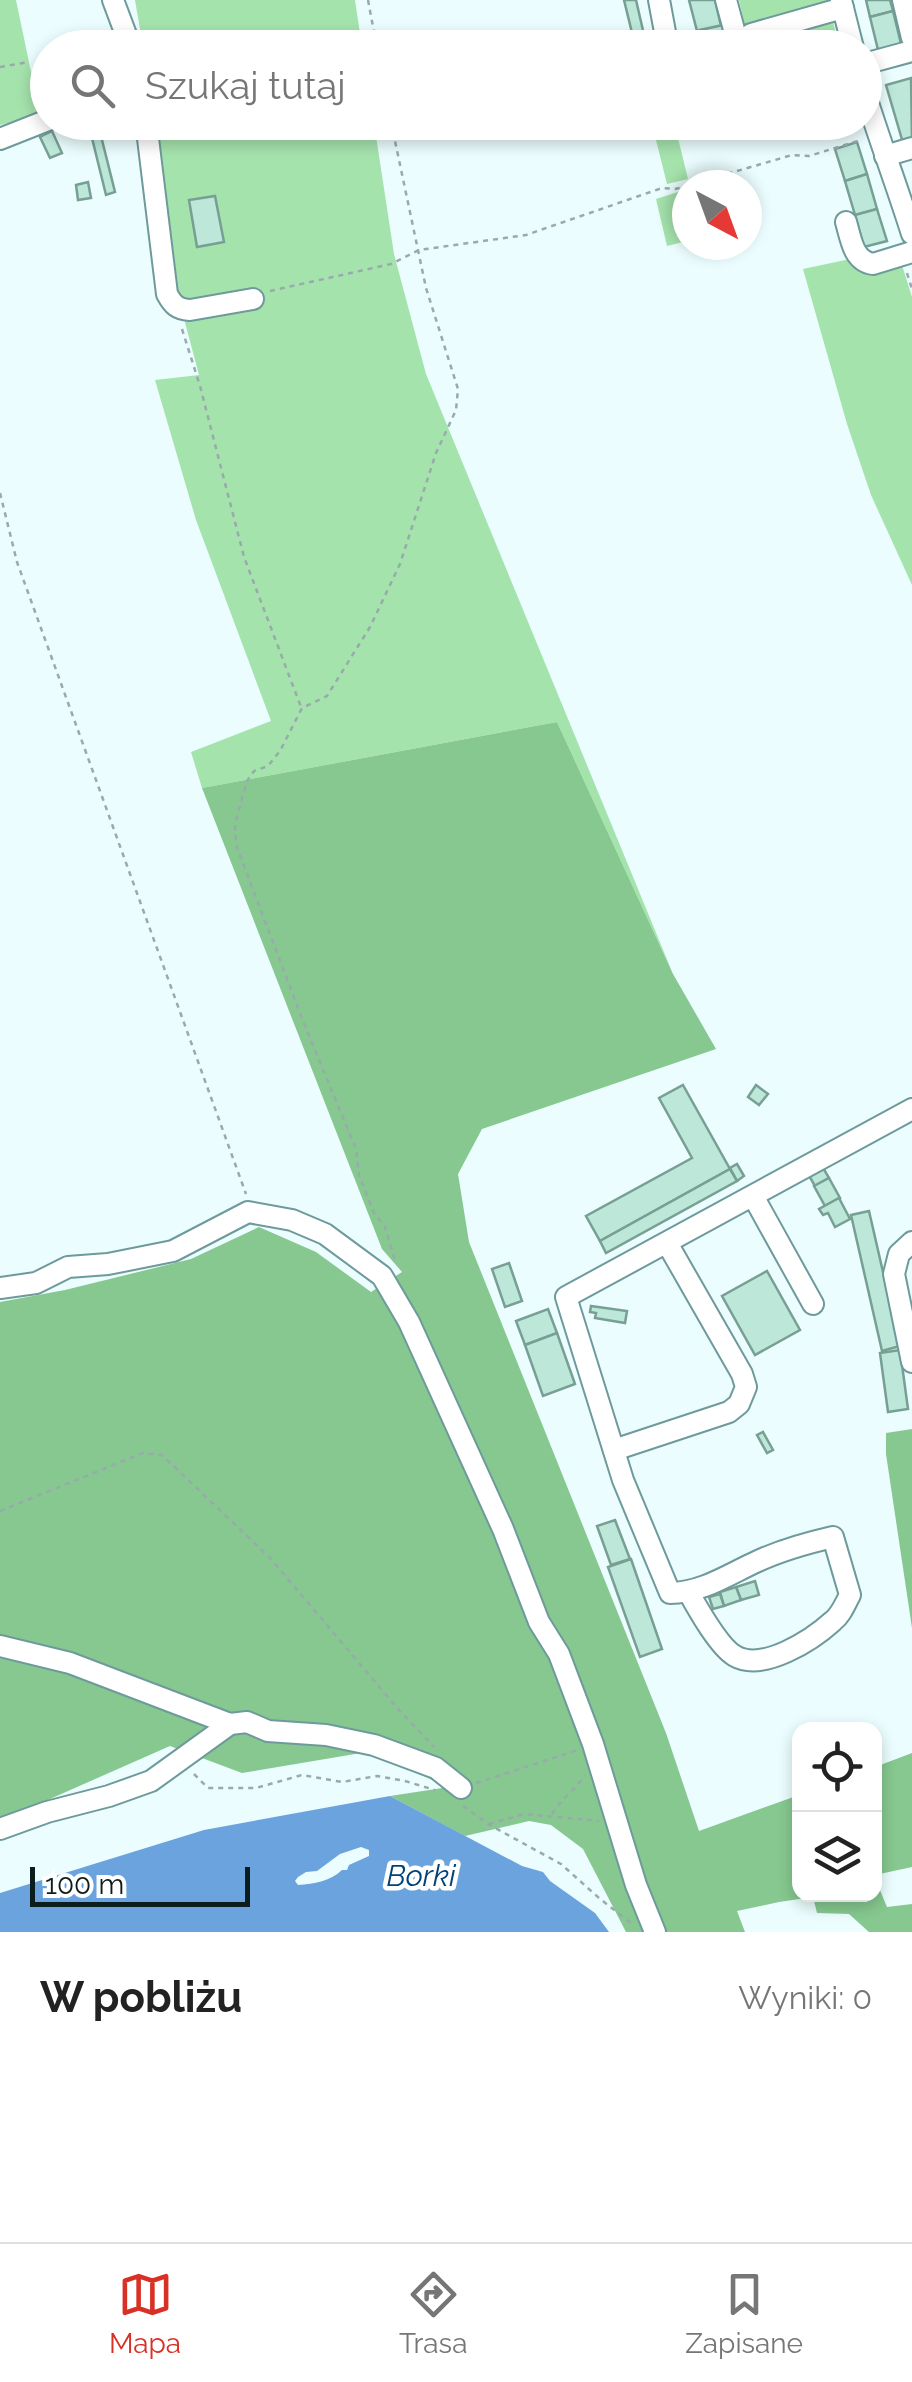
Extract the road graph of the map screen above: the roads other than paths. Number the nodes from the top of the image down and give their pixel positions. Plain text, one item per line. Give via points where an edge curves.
1 (113, 0) edge
2 (659, 0) edge
3 (726, 0) edge
4 (903, 0) edge
5 (842, 4) edge
6 (124, 30) edge
7 (665, 30) edge
8 (740, 30) edge
9 (774, 30) edge
10 (848, 30) edge
11 (912, 38) edge
12 (912, 51) edge
13 (882, 59) edge
14 (30, 128) edge
15 (0, 139) edge
16 (148, 140) edge
17 (880, 140) edge
18 (912, 148) edge
19 (885, 156) junction
20 (846, 222) dead end
21 (912, 234) edge
22 (912, 252) edge
23 (254, 299) road end
24 (912, 1109) edge
25 (753, 1196) junction
26 (912, 1242) edge
27 (667, 1243) junction
28 (0, 1288) edge
29 (812, 1304) dead end
30 (912, 1362) edge
31 (614, 1450) junction
32 (689, 1593) junction
33 (0, 1646) edge
34 (230, 1724) junction
35 (460, 1796) road end
36 (0, 1830) edge
37 (655, 1932) edge

1 - 6 street
2 - 7 street
3 - 8 street
4 - 11 street
5 - 9 street
5 - 10 street
12 - 13 street
14 - 15 street
16 - 23 street via 172,304 190,310
17 - 19 street
18 - 19 street
19 - 21 street
20 - 22 street via 866,264
24 - 25 street
25 - 27 street
25 - 29 street
26 - 30 street via 898,1254 894,1274
27 - 31 street via 566,1297
27 - 31 street via 746,1387 729,1412
28 - 37 street via 36,1283 68,1267 173,1252 248,1212 326,1234 382,1276 504,1529 538,1622 559,1654
31 - 32 street via 670,1593
32 - 32 street via 724,1647 736,1658 760,1660 785,1653 836,1620 850,1596 833,1537 760,1560
33 - 34 street via 70,1663
34 - 35 street via 374,1745 436,1768
34 - 36 street via 151,1781

